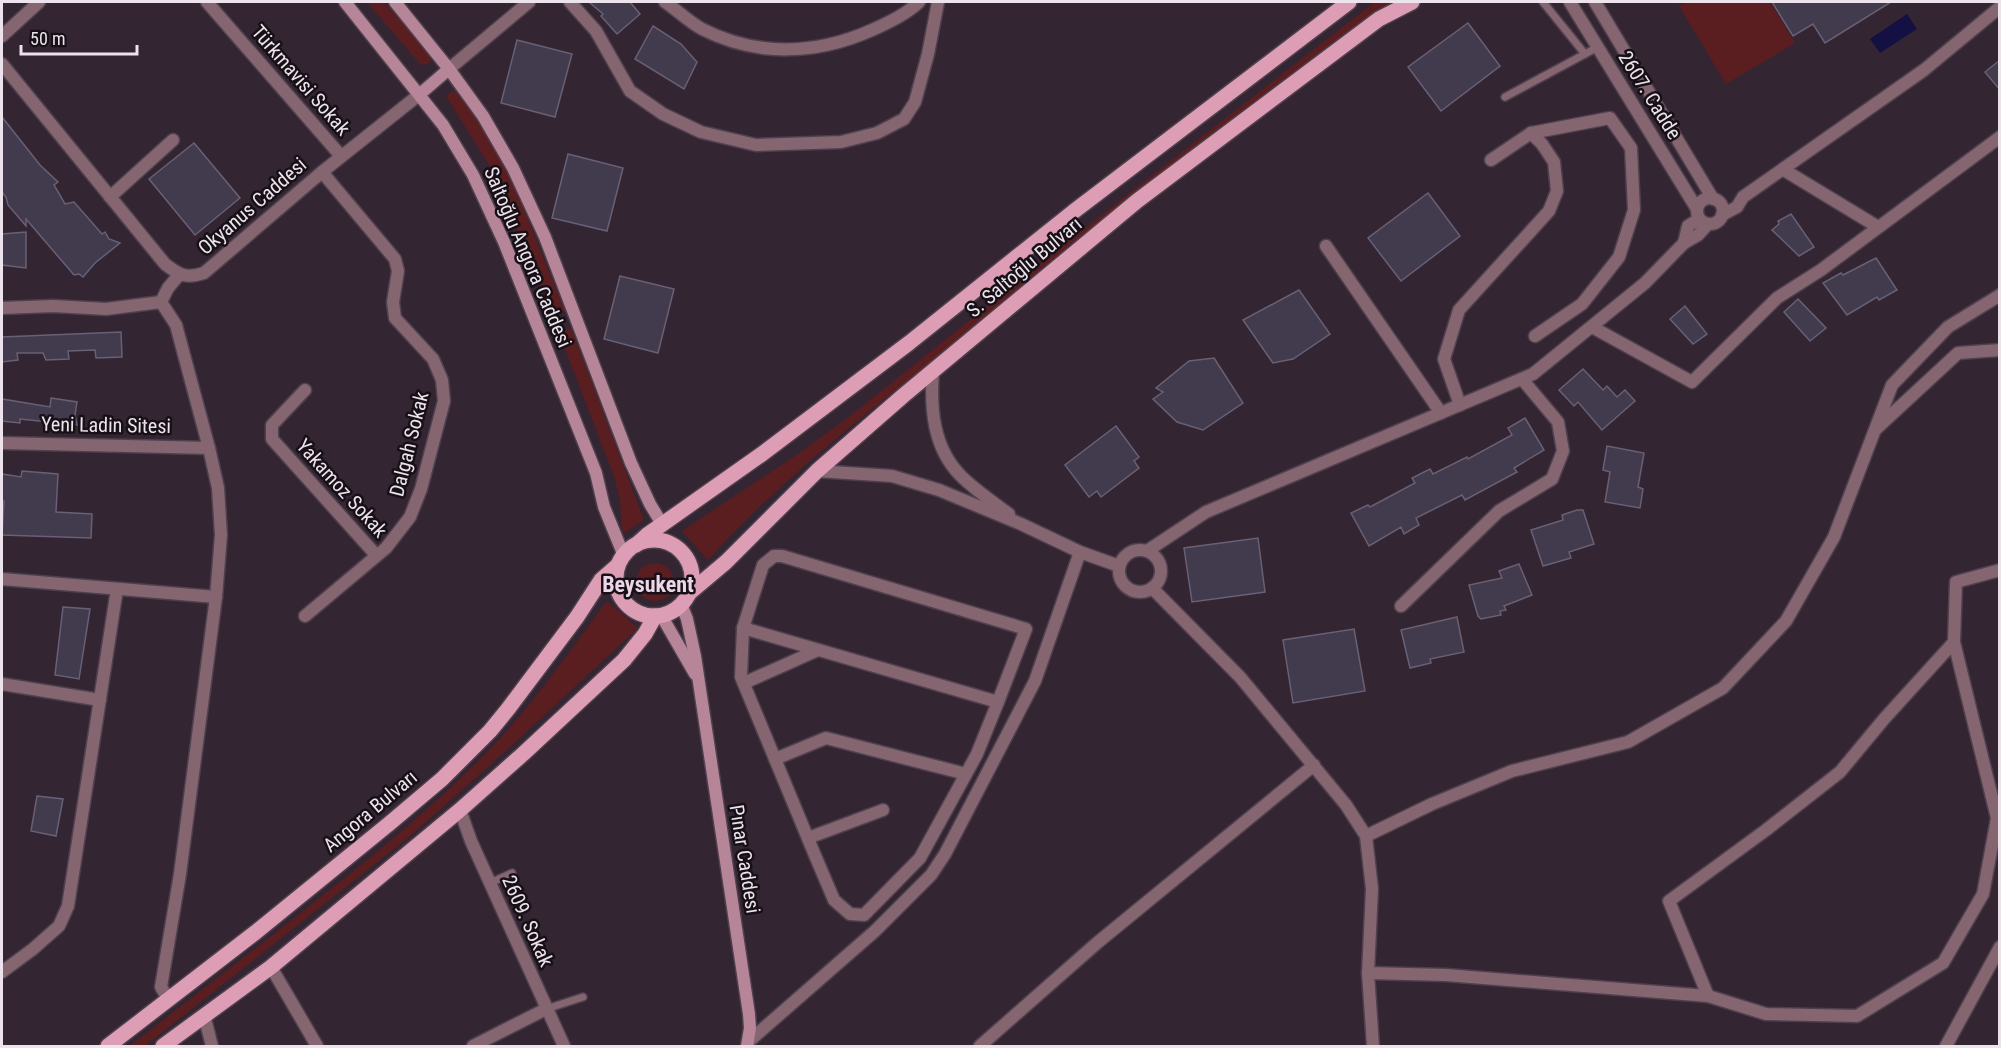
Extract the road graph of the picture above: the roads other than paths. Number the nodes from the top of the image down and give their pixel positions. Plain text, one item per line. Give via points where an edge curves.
1 (39, 2) edge
2 (207, 2) edge
3 (345, 2) edge
4 (395, 2) edge
5 (529, 2) edge
6 (570, 2) edge
7 (665, 2) edge
8 (919, 2) edge
9 (938, 2) edge
10 (1349, 2) edge
11 (1412, 2) edge
12 (1543, 2) edge
13 (1570, 2) edge
14 (1595, 2) edge
15 (2000, 7) edge
16 (2, 36) edge
17 (1616, 36) junction
18 (1598, 47) junction
19 (1585, 54) junction
20 (2, 64) edge
21 (449, 69) junction
22 (420, 94) junction
23 (1505, 97) dead end
24 (1531, 133) junction
25 (2000, 137) edge
26 (173, 140) dead end
27 (341, 156) junction
28 (1491, 160) dead end
29 (1784, 170) junction
30 (322, 172) junction
31 (110, 197) junction
32 (1743, 197) junction
33 (1716, 200) junction
34 (1722, 215) junction
35 (1701, 217) junction
36 (1878, 227) junction
37 (1326, 246) dead end
38 (179, 274) junction
39 (2000, 295) edge
40 (161, 302) junction
41 (2, 308) edge
42 (1592, 327) junction
43 (1535, 336) dead end
44 (2000, 350) edge
45 (933, 371) junction
46 (1522, 379) junction
47 (305, 390) dead end
48 (1460, 405) junction
49 (1441, 413) junction
50 (1875, 429) junction
51 (2, 443) edge
52 (209, 448) junction
53 (817, 471) junction
54 (662, 524) junction
55 (1021, 524) junction
56 (636, 545) junction
57 (1147, 551) junction
58 (1080, 552) junction
59 (376, 555) junction
60 (621, 561) junction
61 (1119, 566) junction
62 (2000, 570) edge
63 (2, 579) edge
64 (1152, 588) junction
65 (117, 589) junction
66 (216, 597) junction
67 (685, 599) junction
68 (1401, 606) dead end
69 (658, 615) junction
70 (305, 616) dead end
71 (743, 628) junction
72 (1953, 642) junction
73 (818, 650) junction
74 (698, 677) junction
75 (744, 683) junction
76 (2, 684) edge
77 (100, 700) junction
78 (998, 702) junction
79 (775, 759) junction
80 (1314, 765) junction
81 (966, 774) junction
82 (460, 810) junction
83 (883, 810) dead end
84 (1366, 836) junction
85 (808, 838) junction
86 (512, 873) dead end
87 (490, 883) junction
88 (864, 915) junction
89 (874, 931) junction
90 (2000, 947) edge
91 (1995, 962) edge
92 (271, 967) junction
93 (2, 972) edge
94 (1368, 973) junction
95 (1708, 996) junction
96 (583, 997) dead end
97 (169, 1000) junction
98 (546, 1009) junction
99 (204, 1016) junction
100 (747, 1044) edge
101 (108, 1047) edge
102 (163, 1047) edge
103 (212, 1047) edge
104 (317, 1047) edge
105 (473, 1047) edge
106 (564, 1047) edge
107 (980, 1047) edge
108 (1373, 1047) edge
109 (1946, 1047) edge

1 - 16 street
2 - 27 street, Türkmavisi Sokak
3 - 22 street, Saltoğlu Angora Caddesi
4 - 21 street, Saltoğlu Angora Caddesi
5 - 21 street
6 - 9 street via 596,31 630,91 663,114 701,132 756,145 841,142 877,133 904,119 915,102
7 - 8 street via 702,28 744,44 785,50 827,46 857,36 888,23
10 - 54 main road, S. Saltoğlu Bulvarı via 1073,212 909,343
11 - 45 main road, S. Saltoğlu Bulvarı via 1379,19 1137,201
12 - 19 lane
13 - 18 street, 2607. Cadde
14 - 17 street, 2607. Cadde
15 - 29 street via 1924,70
17 - 18 street
17 - 33 street, 2607. Cadde
18 - 19 lane
18 - 35 street, 2607. Cadde
19 - 23 lane
20 - 31 street
21 - 22 street
21 - 54 street, Saltoğlu Angora Caddesi via 483,116 513,168 545,237 636,474
22 - 27 street, Okyanus Caddesi
22 - 60 street, Saltoğlu Angora Caddesi via 459,149 495,221 596,473
24 - 28 street
24 - 43 street via 1611,117 1631,148 1634,210 1619,257 1582,304
24 - 48 street via 1554,162 1557,192 1549,211 1459,310 1444,359
25 - 36 street
26 - 31 street
27 - 30 street, Okyanus Caddesi
29 - 32 street
29 - 36 street
30 - 38 street, Okyanus Caddesi via 204,273
30 - 59 street, Dalgah Sokak via 395,259 395,318 433,359 442,380 444,401 421,489 410,517
31 - 38 street via 165,264
32 - 33 street
32 - 34 street via 1737,207
33 - 34 street via 1723,208
33 - 35 street via 1705,199
34 - 35 street via 1715,224
35 - 42 street via 1688,226 1684,243 1645,283
36 - 42 street via 1777,298 1692,382
37 - 49 street
38 - 40 street
39 - 50 street via 1948,327 1892,385
40 - 41 street via 106,309
40 - 52 street via 176,325
42 - 46 street
44 - 50 street via 1958,353
45 - 53 main road, S. Saltoğlu Bulvarı
45 - 55 street via 934,428 944,453 960,476
46 - 48 street
46 - 68 street via 1558,422 1563,451 1552,479 1499,511
47 - 59 street, Yakamoz Sokak via 272,425 272,439
48 - 49 street
49 - 57 street via 1206,512
50 - 84 street via 1834,537 1786,621 1723,688 1628,742 1512,771
51 - 52 street, Yeni Ladin Sitesi
52 - 66 street via 218,488 221,535
53 - 55 street via 892,476 939,490
53 - 67 main road, S. Saltoğlu Bulvarı
54 - 56 main road, S. Saltoğlu Bulvarı
55 - 58 street
56 - 60 main road
56 - 67 main road via 658,541 681,552 690,570 691,582
57 - 61 street via 1126,554
57 - 64 street via 1157,558 1161,571
58 - 61 street
58 - 89 street via 1035,681 959,829 931,875
59 - 70 street, Dalgah Sokak
60 - 69 main road via 616,586 624,602 638,613
60 - 97 main road, Angora Bulvarı via 601,580 490,731 442,779
61 - 64 street via 1120,580 1131,591
62 - 72 street via 1956,582
63 - 65 street
64 - 80 street via 1240,678
65 - 66 street
65 - 77 street
66 - 97 street via 180,874 160,987
67 - 69 main road via 670,612
67 - 74 street, Pınar Caddesi
69 - 74 street, Pınar Caddesi
69 - 82 main road via 624,660
71 - 73 street
71 - 75 street
71 - 78 street via 763,565 774,556 782,556 1026,629
72 - 95 street via 1840,772 1669,901
72 - 95 street via 1996,818 1983,894 1942,963 1857,1016 1766,1014
73 - 75 street
73 - 78 street
74 - 100 street, Pınar Caddesi via 749,1014
75 - 79 street
76 - 77 street
77 - 93 street via 68,906 59,926
78 - 81 street
79 - 81 street via 826,738
79 - 85 street
80 - 84 street
80 - 107 street via 1097,943
81 - 88 street via 920,858
82 - 87 street, 2609. Sokak
82 - 92 main road
83 - 85 street
84 - 94 street via 1372,889
85 - 88 street via 834,900 850,914
86 - 87 lane
87 - 98 street, 2609. Sokak
88 - 89 street
89 - 100 street
90 - 91 street
91 - 109 street
92 - 99 main road
92 - 104 street
94 - 95 street via 1446,975
94 - 108 street
96 - 98 lane
97 - 101 main road, Angora Bulvarı
98 - 105 street
98 - 106 street, 2609. Sokak
99 - 102 main road
99 - 103 street

